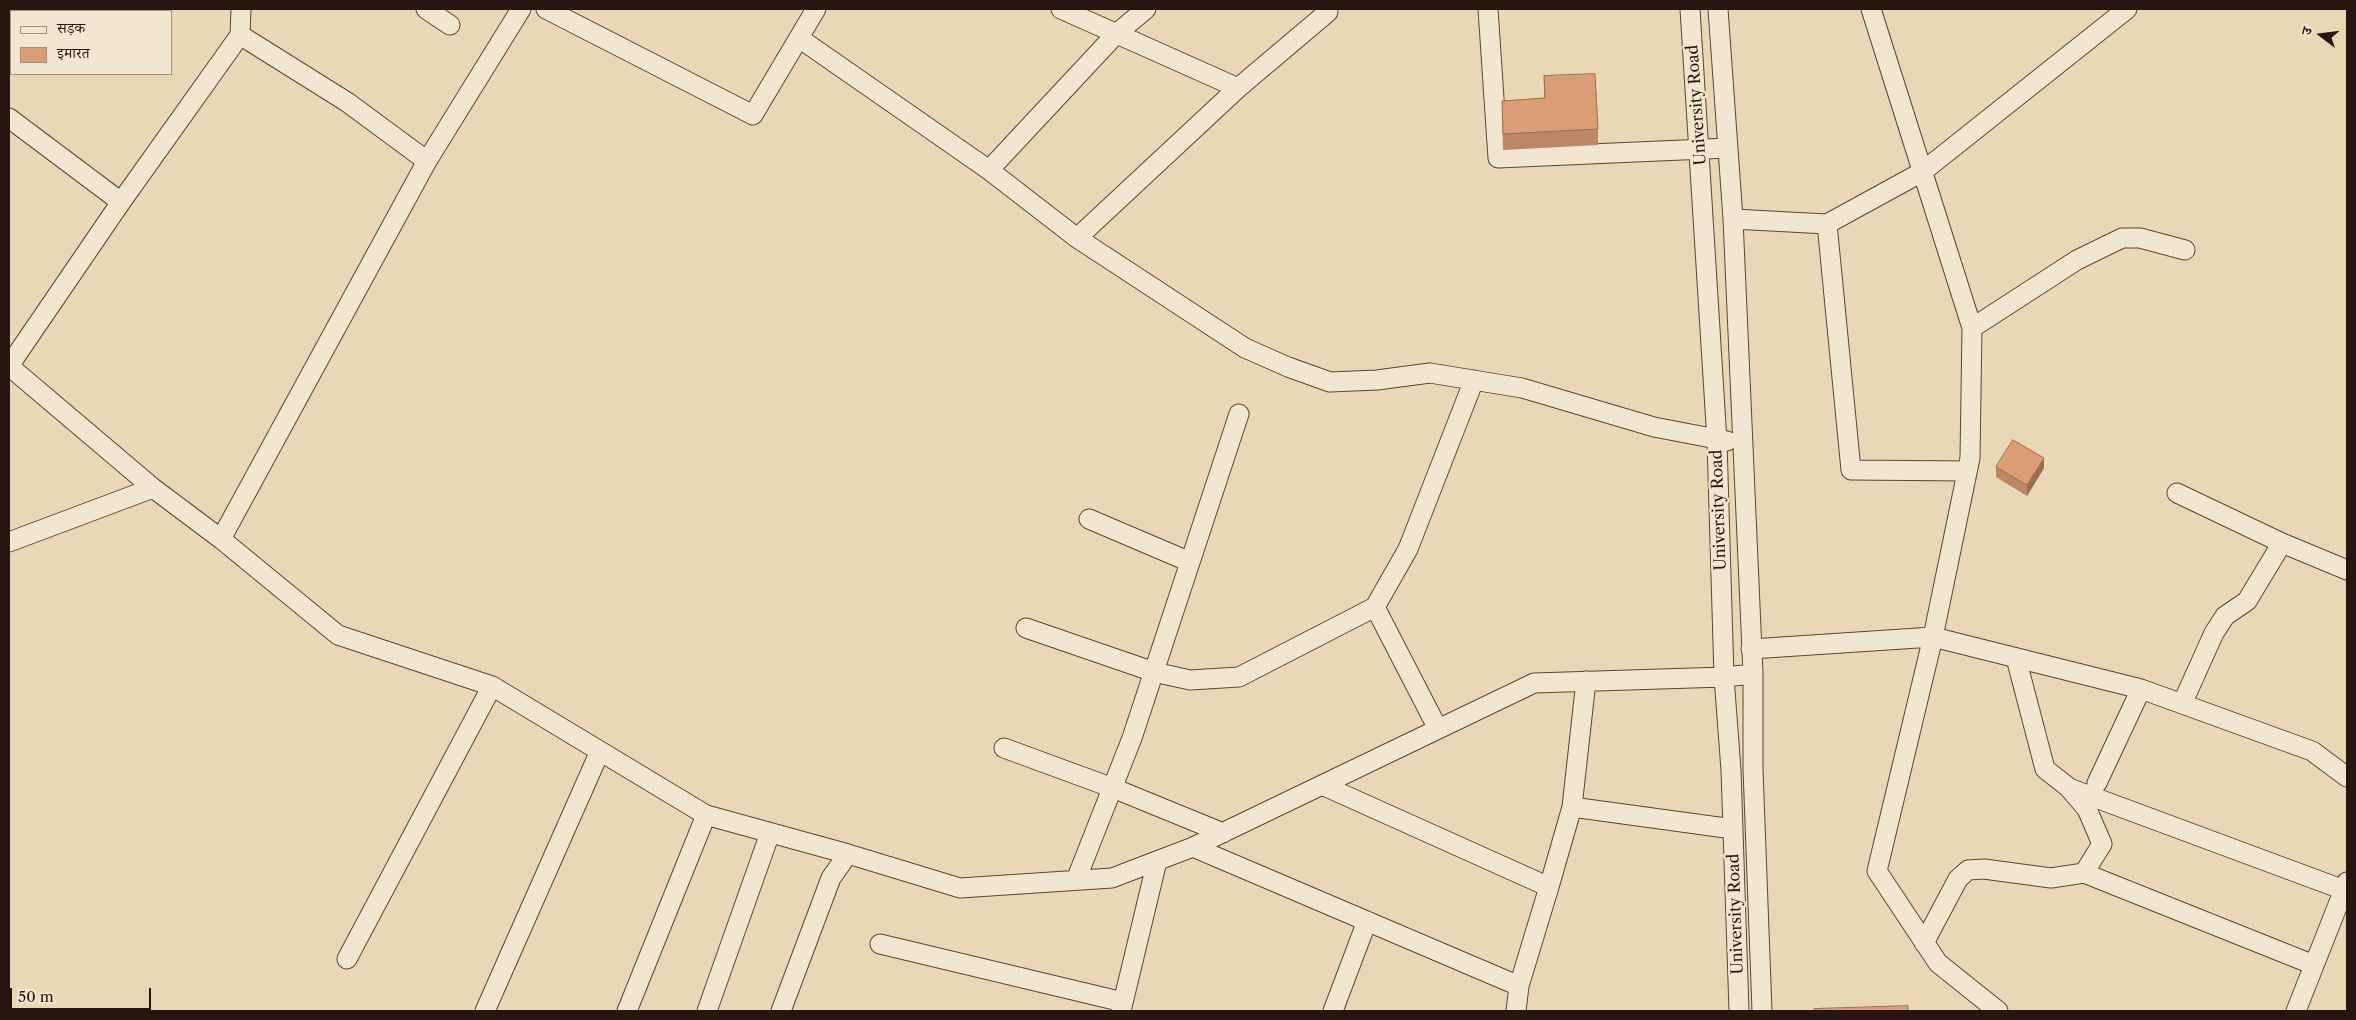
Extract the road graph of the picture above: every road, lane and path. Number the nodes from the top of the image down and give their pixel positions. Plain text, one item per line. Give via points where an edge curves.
1 (241, 9) edge
2 (426, 9) edge
3 (522, 9) edge
4 (546, 9) edge
5 (816, 9) edge
6 (1061, 9) edge
7 (1146, 9) edge
8 (1488, 9) edge
9 (1690, 9) edge
10 (1718, 9) edge
11 (1871, 9) edge
12 (2127, 9) edge
13 (1329, 10) edge
14 (450, 25) dead end
15 (1116, 34) junction
16 (240, 35) junction
17 (799, 38) junction
18 (1238, 88) junction
19 (9, 118) edge
20 (1728, 148) junction
21 (1700, 149) junction
22 (427, 161) junction
23 (989, 170) junction
24 (1922, 172) junction
25 (121, 202) junction
26 (1733, 219) junction
27 (1827, 224) junction
28 (1077, 238) junction
29 (2185, 250) dead end
30 (1972, 328) junction
31 (9, 366) edge
32 (1474, 380) junction
33 (1239, 414) dead end
34 (1717, 441) junction
35 (1742, 442) junction
36 (1967, 471) junction
37 (153, 488) junction
38 (2177, 493) dead end
39 (1089, 519) dead end
40 (221, 539) junction
41 (9, 542) edge
42 (2282, 543) junction
43 (1190, 562) junction
44 (2347, 570) edge
45 (1375, 607) junction
46 (1026, 628) dead end
47 (1933, 637) junction
48 (1751, 649) junction
49 (2016, 658) junction
50 (1154, 672) junction
51 (1753, 674) junction
52 (1724, 677) junction
53 (1586, 681) junction
54 (492, 686) junction
55 (2141, 689) junction
56 (2182, 704) junction
57 (1438, 729) junction
58 (1004, 748) dead end
59 (600, 751) junction
60 (2347, 777) edge
61 (2097, 783) dead end
62 (1322, 785) junction
63 (2068, 787) junction
64 (1112, 788) junction
65 (1572, 807) junction
66 (706, 815) junction
67 (1733, 829) junction
68 (770, 833) junction
69 (1223, 833) junction
70 (1193, 847) junction
71 (848, 854) junction
72 (1157, 860) junction
73 (2084, 873) junction
74 (1076, 880) junction
75 (2346, 886) edge
76 (1549, 887) junction
77 (1367, 921) junction
78 (1924, 943) junction
79 (880, 944) dead end
80 (347, 959) dead end
81 (2314, 965) junction
82 (1520, 986) junction
83 (1122, 1007) edge
84 (485, 1011) edge
85 (627, 1011) edge
86 (707, 1011) edge
87 (781, 1011) edge
88 (1333, 1011) edge
89 (1516, 1011) edge
90 (1739, 1011) edge
91 (1762, 1011) edge
92 (1998, 1011) edge
93 (2296, 1011) edge

1 - 16 street
2 - 14 street
3 - 22 street
4 - 17 street via 753,115
5 - 17 street
6 - 15 street
7 - 15 street
8 - 21 street via 1498,158
9 - 21 street, University Road
10 - 20 street, University Road
11 - 24 street
12 - 24 street
13 - 18 street
15 - 18 street
15 - 23 street
16 - 22 street via 347,102
16 - 25 street
17 - 23 street
18 - 28 street
19 - 25 street
20 - 21 street
20 - 26 street, University Road
21 - 34 street, University Road
22 - 40 street
23 - 28 street
24 - 27 street
24 - 30 street
25 - 31 street
26 - 27 street
26 - 35 street, University Road
27 - 36 street via 1851,470
28 - 32 street via 1245,348 1288,368 1330,382 1430,373
29 - 30 street via 2140,238 2122,238 2077,260
30 - 36 street via 1970,458
31 - 37 street
32 - 34 street via 1522,388 1654,427
32 - 45 street via 1408,549
33 - 43 street
34 - 35 street
34 - 52 street, University Road
35 - 48 street, University Road
36 - 47 street
37 - 40 street
37 - 41 street
38 - 42 street
39 - 43 street
40 - 54 street via 338,635
42 - 44 street
42 - 56 street via 2247,601 2226,616 2214,634
43 - 50 street
45 - 50 street via 1239,677 1190,680
45 - 57 street
46 - 50 street
47 - 48 street
47 - 49 street
47 - 78 street via 1877,871
48 - 51 street, University Road
49 - 55 street
49 - 63 street via 2045,769
50 - 64 street
51 - 52 street
51 - 91 street, University Road
52 - 53 street
52 - 67 street, University Road
53 - 57 street via 1534,683
53 - 65 street
54 - 59 street
54 - 80 street
55 - 56 street
55 - 61 street
56 - 60 street via 2312,751
57 - 62 street
58 - 64 street
59 - 66 street
59 - 84 street
62 - 69 street
62 - 76 street
63 - 73 street via 2087,809 2102,844
63 - 75 street
64 - 69 street
64 - 74 street
65 - 67 street
65 - 76 street
66 - 68 street
66 - 85 street
67 - 90 street, University Road
68 - 71 street
68 - 86 street
69 - 70 street
70 - 72 street
70 - 77 street
71 - 74 street via 960,888
71 - 87 street via 831,878
72 - 74 street via 1112,878
72 - 83 street
73 - 78 street via 2051,878 1984,869 1968,870 1958,879
73 - 81 street
75 - 81 street
76 - 82 street
77 - 82 street
77 - 88 street
78 - 92 street via 1938,964
79 - 83 street
81 - 93 street
82 - 89 street

